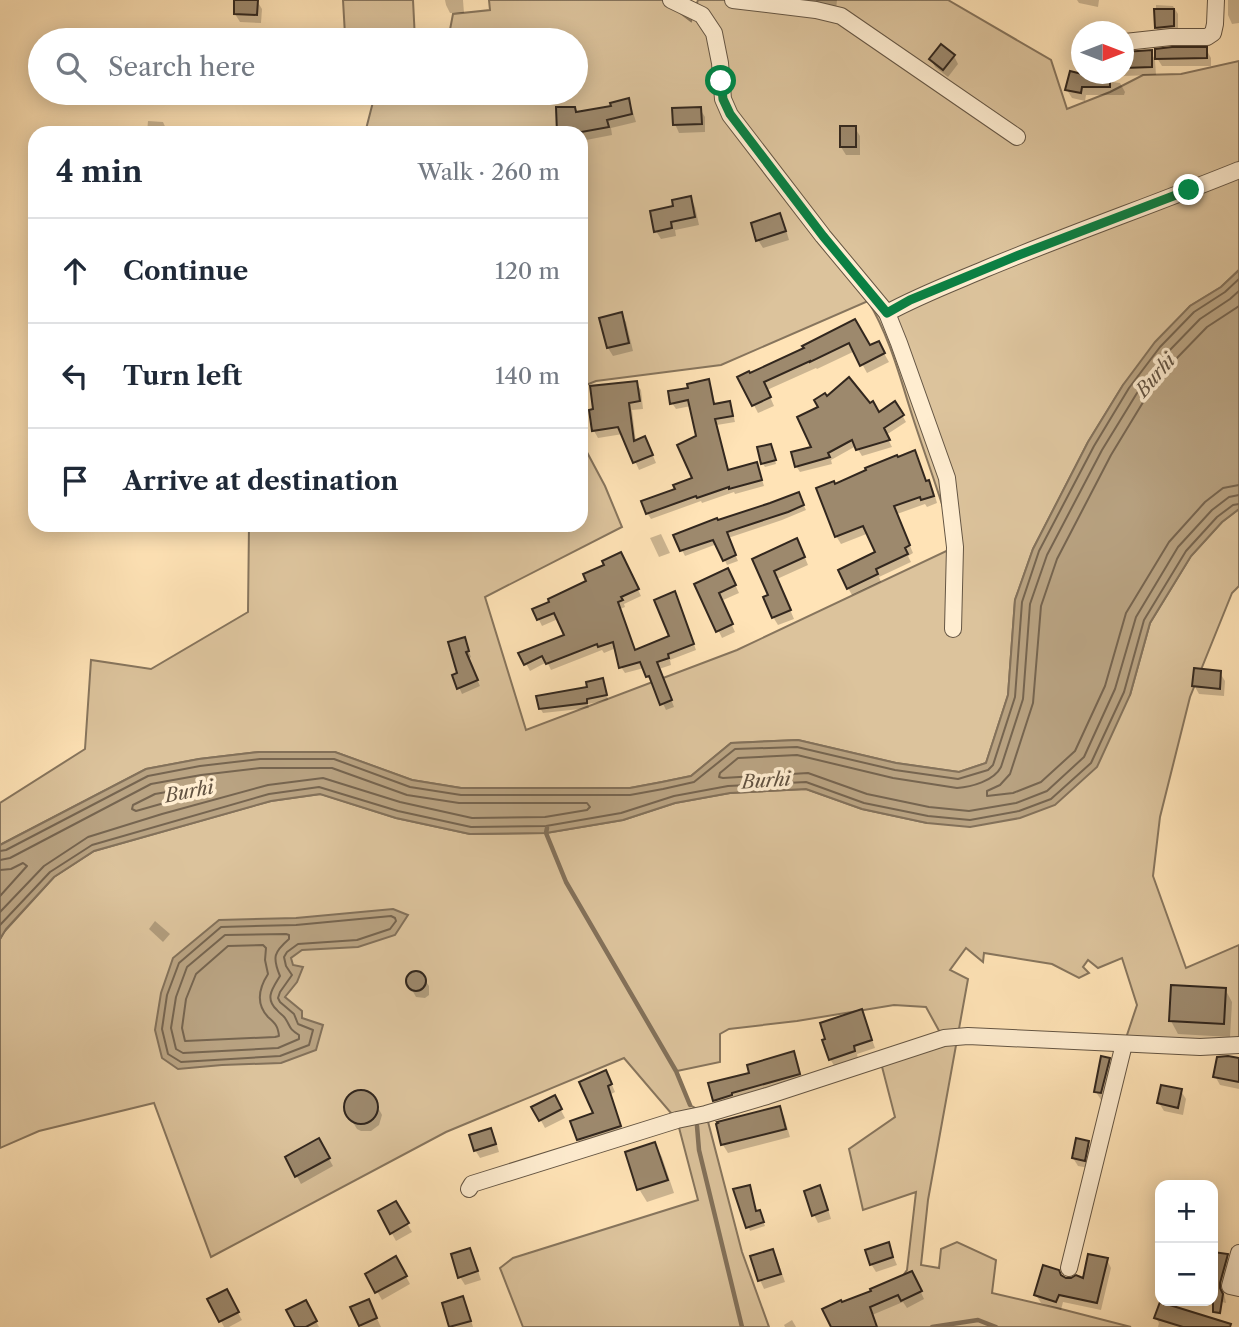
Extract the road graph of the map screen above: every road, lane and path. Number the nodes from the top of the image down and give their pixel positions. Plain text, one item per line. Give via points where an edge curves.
1 (671, 0) edge
2 (733, 0) edge
3 (1216, 0) edge
4 (704, 7) edge
5 (1134, 41) edge
6 (1017, 137) dead end
7 (1239, 170) edge
8 (887, 313) junction
9 (953, 629) dead end
10 (1125, 1044) junction
11 (1239, 1045) edge
12 (469, 1189) dead end
13 (1239, 1253) edge
14 (1069, 1268) dead end
15 (1239, 1287) edge

1 - 4 street
2 - 6 street via 841,16
3 - 5 street via 1213,33 1207,37
4 - 8 street via 730,114
7 - 8 street via 1007,260
8 - 9 street via 947,478 955,547
10 - 11 street
10 - 12 street via 944,1038 472,1184
10 - 14 street
13 - 15 street via 1230,1286

